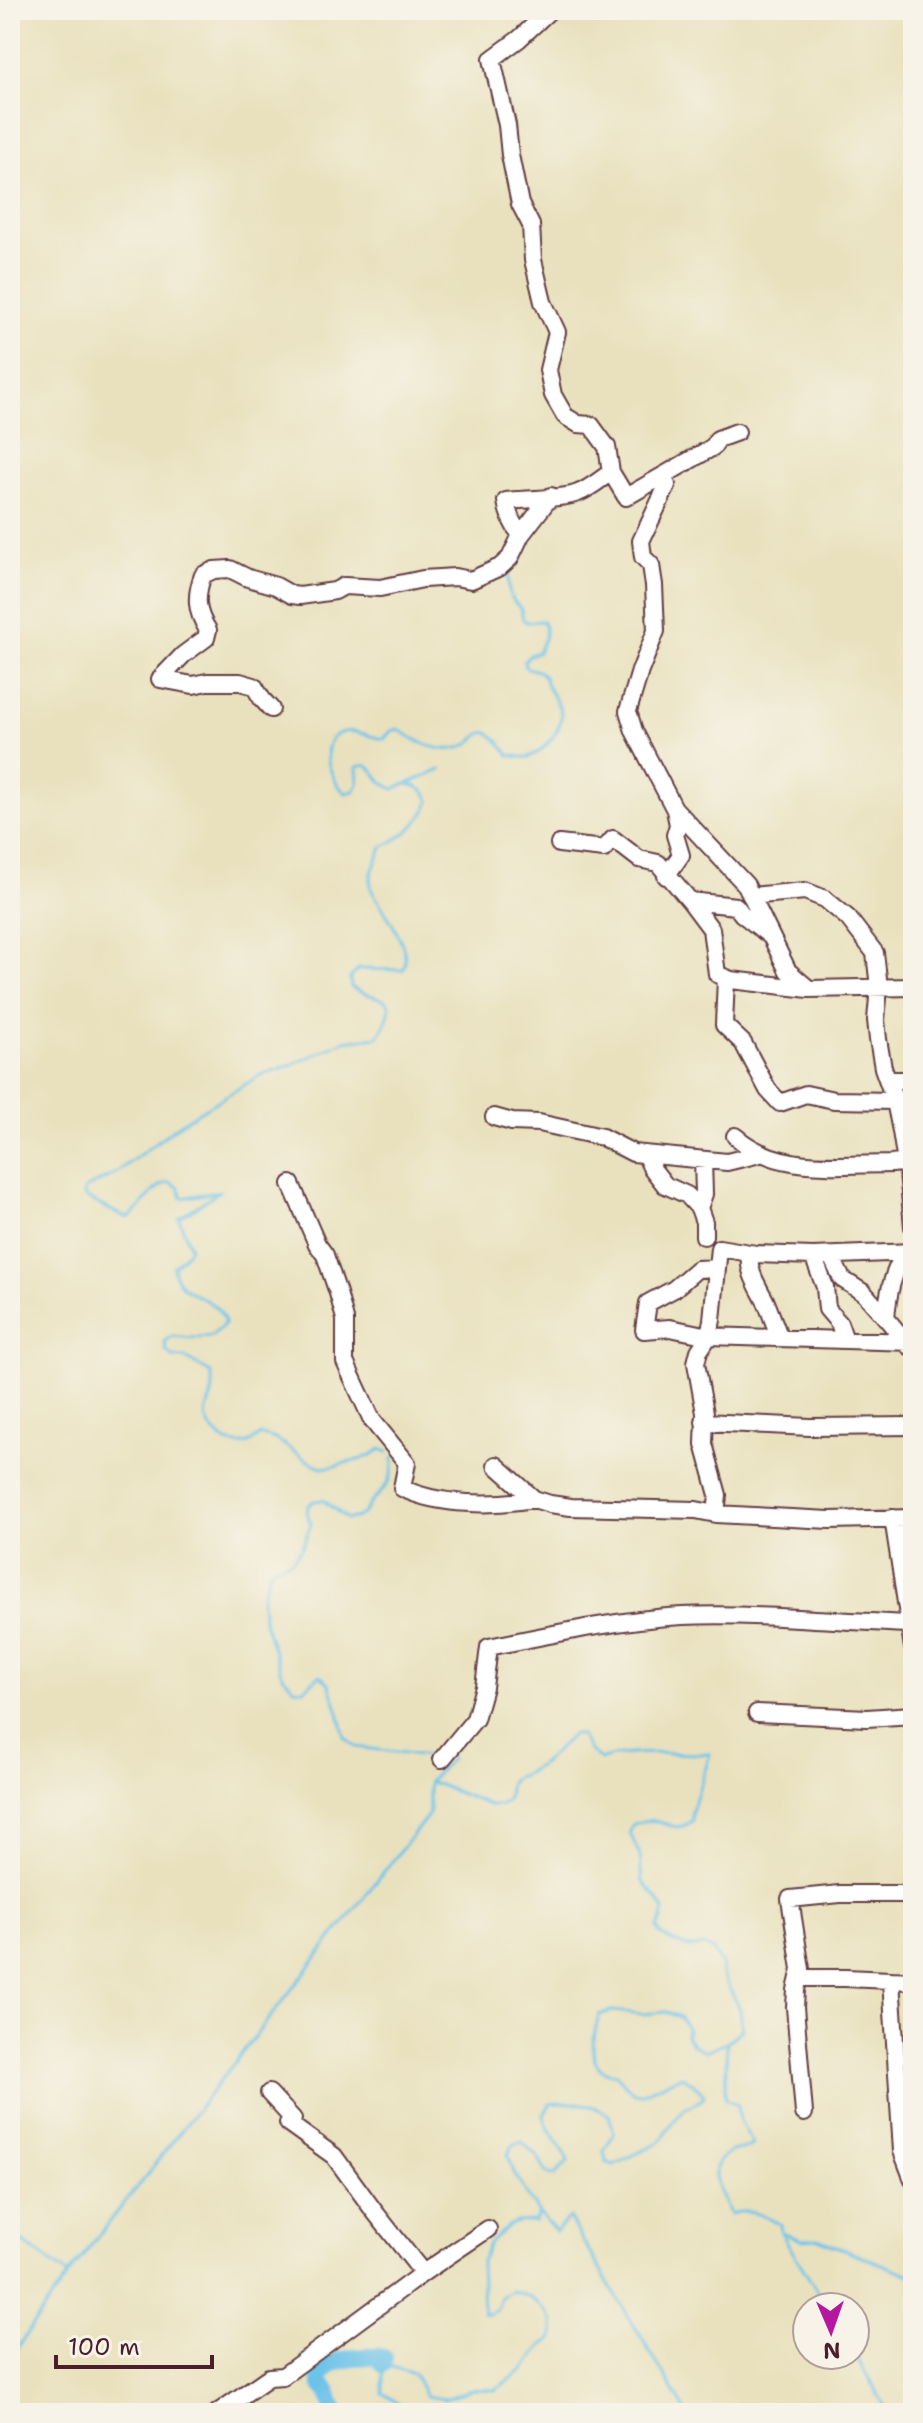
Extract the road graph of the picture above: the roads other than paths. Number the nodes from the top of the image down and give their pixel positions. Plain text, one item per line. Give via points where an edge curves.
1 (550, 10) edge
2 (737, 432) dead end
3 (611, 472) junction
4 (660, 478) junction
5 (551, 496) junction
6 (521, 535) junction
7 (271, 709) dead end
8 (674, 808) junction
9 (559, 844) dead end
10 (666, 876) junction
11 (751, 896) junction
12 (690, 901) junction
13 (770, 936) junction
14 (726, 978) junction
15 (911, 985) edge
16 (879, 987) junction
17 (809, 989) junction
18 (889, 1080) junction
19 (913, 1080) edge
20 (895, 1101) junction
21 (494, 1117) dead end
22 (735, 1136) dead end
23 (645, 1154) junction
24 (760, 1154) junction
25 (703, 1160) junction
26 (906, 1162) junction
27 (291, 1184) dead end
28 (699, 1208) junction
29 (913, 1227) edge
30 (704, 1236) dead end
31 (750, 1253) junction
32 (909, 1253) edge
33 (813, 1256) junction
34 (831, 1256) junction
35 (716, 1268) junction
36 (886, 1318) junction
37 (709, 1336) junction
38 (780, 1338) junction
39 (845, 1340) junction
40 (910, 1345) edge
41 (704, 1422) junction
42 (913, 1426) edge
43 (496, 1465) dead end
44 (534, 1499) junction
45 (716, 1514) junction
46 (893, 1518) junction
47 (913, 1518) edge
48 (909, 1624) junction
49 (913, 1648) edge
50 (757, 1713) dead end
51 (913, 1715) edge
52 (442, 1759) dead end
53 (913, 1894) edge
54 (800, 1978) junction
55 (891, 1980) junction
56 (913, 1981) edge
57 (269, 2093) dead end
58 (804, 2113) dead end
59 (913, 2180) edge
60 (488, 2229) dead end
61 (423, 2273) junction
62 (217, 2413) edge

1 - 3 street via 492,59 520,204 531,225 533,260 557,332 548,370 553,395 565,416 591,425 607,447
2 - 4 street
3 - 4 street via 626,497
3 - 5 street via 577,494
4 - 8 street via 667,485 641,541 643,557 651,565 656,631 628,711
5 - 6 street
5 - 6 street via 506,501
6 - 7 street via 510,558 471,580 344,586 300,596 230,569 203,575 197,608 208,630 206,638 160,679 193,685 240,682 254,686
8 - 10 street via 681,855
8 - 11 street
9 - 10 street via 604,849 613,839 639,859 658,863
10 - 12 street
11 - 13 street
11 - 16 street via 805,891 825,899 875,953
12 - 13 street via 736,906
12 - 14 street via 711,929 717,974
13 - 17 street via 788,971
14 - 17 street
14 - 20 street via 724,1025 743,1043 780,1103 806,1094
15 - 16 street
16 - 17 street
16 - 18 street via 876,1020
18 - 19 street
18 - 20 street
20 - 26 street
21 - 23 street via 602,1137
22 - 24 street
23 - 25 street
23 - 28 street via 665,1185 687,1195
24 - 25 street via 727,1162
24 - 26 street via 801,1164
25 - 28 street
26 - 29 street
27 - 44 street via 338,1293 345,1319 345,1362 372,1420 407,1463 402,1488 418,1496 475,1503
28 - 30 street
31 - 33 street
31 - 35 street via 719,1248
31 - 38 street via 756,1284
32 - 34 street
32 - 36 street via 896,1269
33 - 34 street
33 - 39 street via 827,1309
34 - 36 street via 842,1279 864,1293
35 - 37 street
35 - 37 street via 697,1269 648,1303 644,1330 670,1328
36 - 40 street
37 - 38 street
37 - 41 street via 696,1363
38 - 39 street
39 - 40 street
41 - 42 street
41 - 45 street via 704,1444 718,1495
43 - 44 street
44 - 45 street via 571,1507
45 - 46 street
46 - 47 street
46 - 48 street
48 - 49 street
48 - 52 street via 683,1616 489,1647 475,1719
50 - 51 street
53 - 54 street via 790,1899
54 - 55 street
54 - 58 street via 795,2007
55 - 56 street
55 - 59 street via 902,2151
57 - 61 street via 293,2119 288,2123 334,2156
60 - 61 street
61 - 62 street via 283,2376 269,2377

